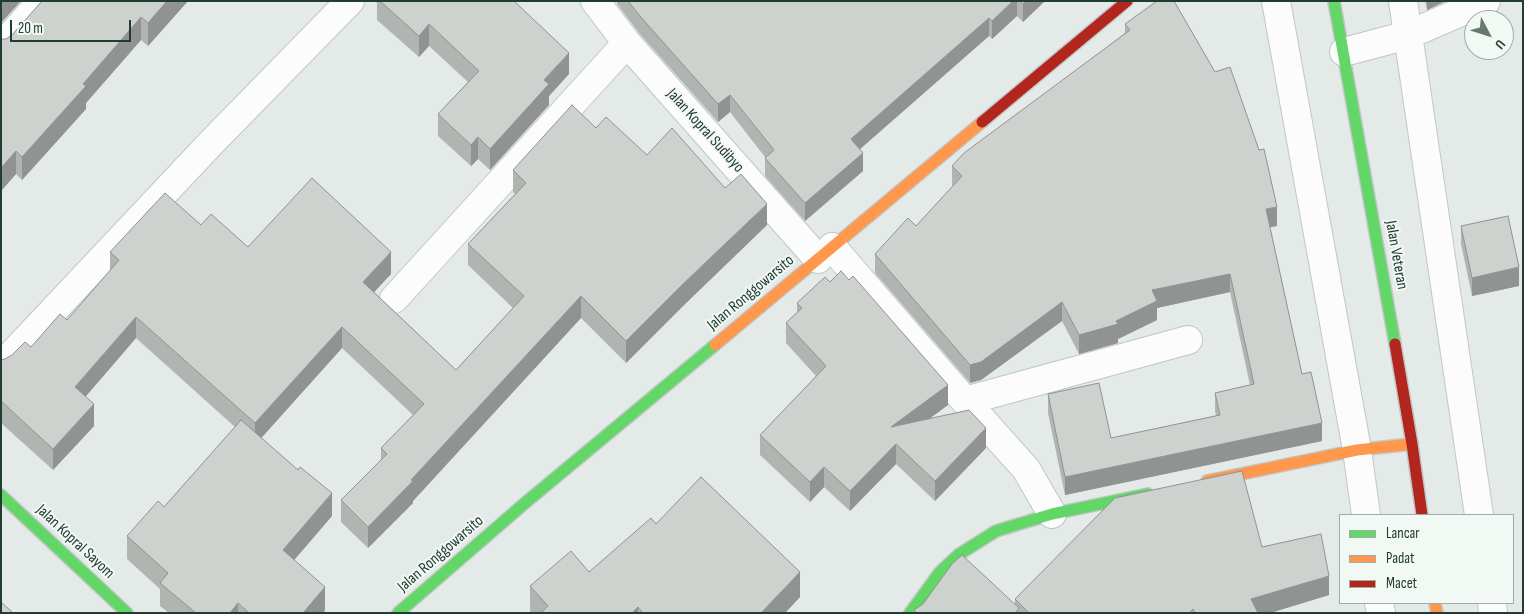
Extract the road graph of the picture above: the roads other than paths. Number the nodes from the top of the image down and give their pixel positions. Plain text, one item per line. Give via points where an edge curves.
1 (42, 1) edge
2 (350, 1) edge
3 (595, 1) edge
4 (1127, 1) edge
5 (1276, 1) edge
6 (1334, 1) edge
7 (1404, 1) edge
8 (1486, 1) edge
9 (1408, 35) junction
10 (627, 43) junction
11 (1, 47) edge
12 (1344, 52) junction
13 (825, 253) junction
14 (394, 299) dead end
15 (1188, 340) dead end
16 (1, 366) edge
17 (964, 401) junction
18 (1412, 444) junction
19 (1356, 450) junction
20 (1195, 484) edge
21 (1157, 492) edge
22 (1, 495) edge
23 (1052, 514) junction
24 (1366, 514) edge
25 (1422, 514) edge
26 (1479, 514) edge
27 (127, 613) edge
28 (398, 613) edge
29 (910, 613) edge

1 - 11 street
2 - 16 street
3 - 10 street, Jalan Kopral Sudibyo
4 - 13 street, Jalan Ronggowarsito
5 - 19 street
6 - 12 street, Jalan Veteran
7 - 9 street
8 - 9 street
9 - 12 street
9 - 26 street
10 - 13 street, Jalan Kopral Sudibyo
10 - 14 street
12 - 18 street, Jalan Veteran
13 - 17 street, Jalan Kopral Sudibyo
13 - 28 street, Jalan Ronggowarsito
15 - 17 street
17 - 23 street, Jalan Kopral Sudibyo via 1026,469
18 - 19 street
18 - 25 street, Jalan Veteran
19 - 20 street
19 - 24 street
21 - 23 street
22 - 27 street, Jalan Kopral Sayom
23 - 29 street via 996,531 958,555 940,572

